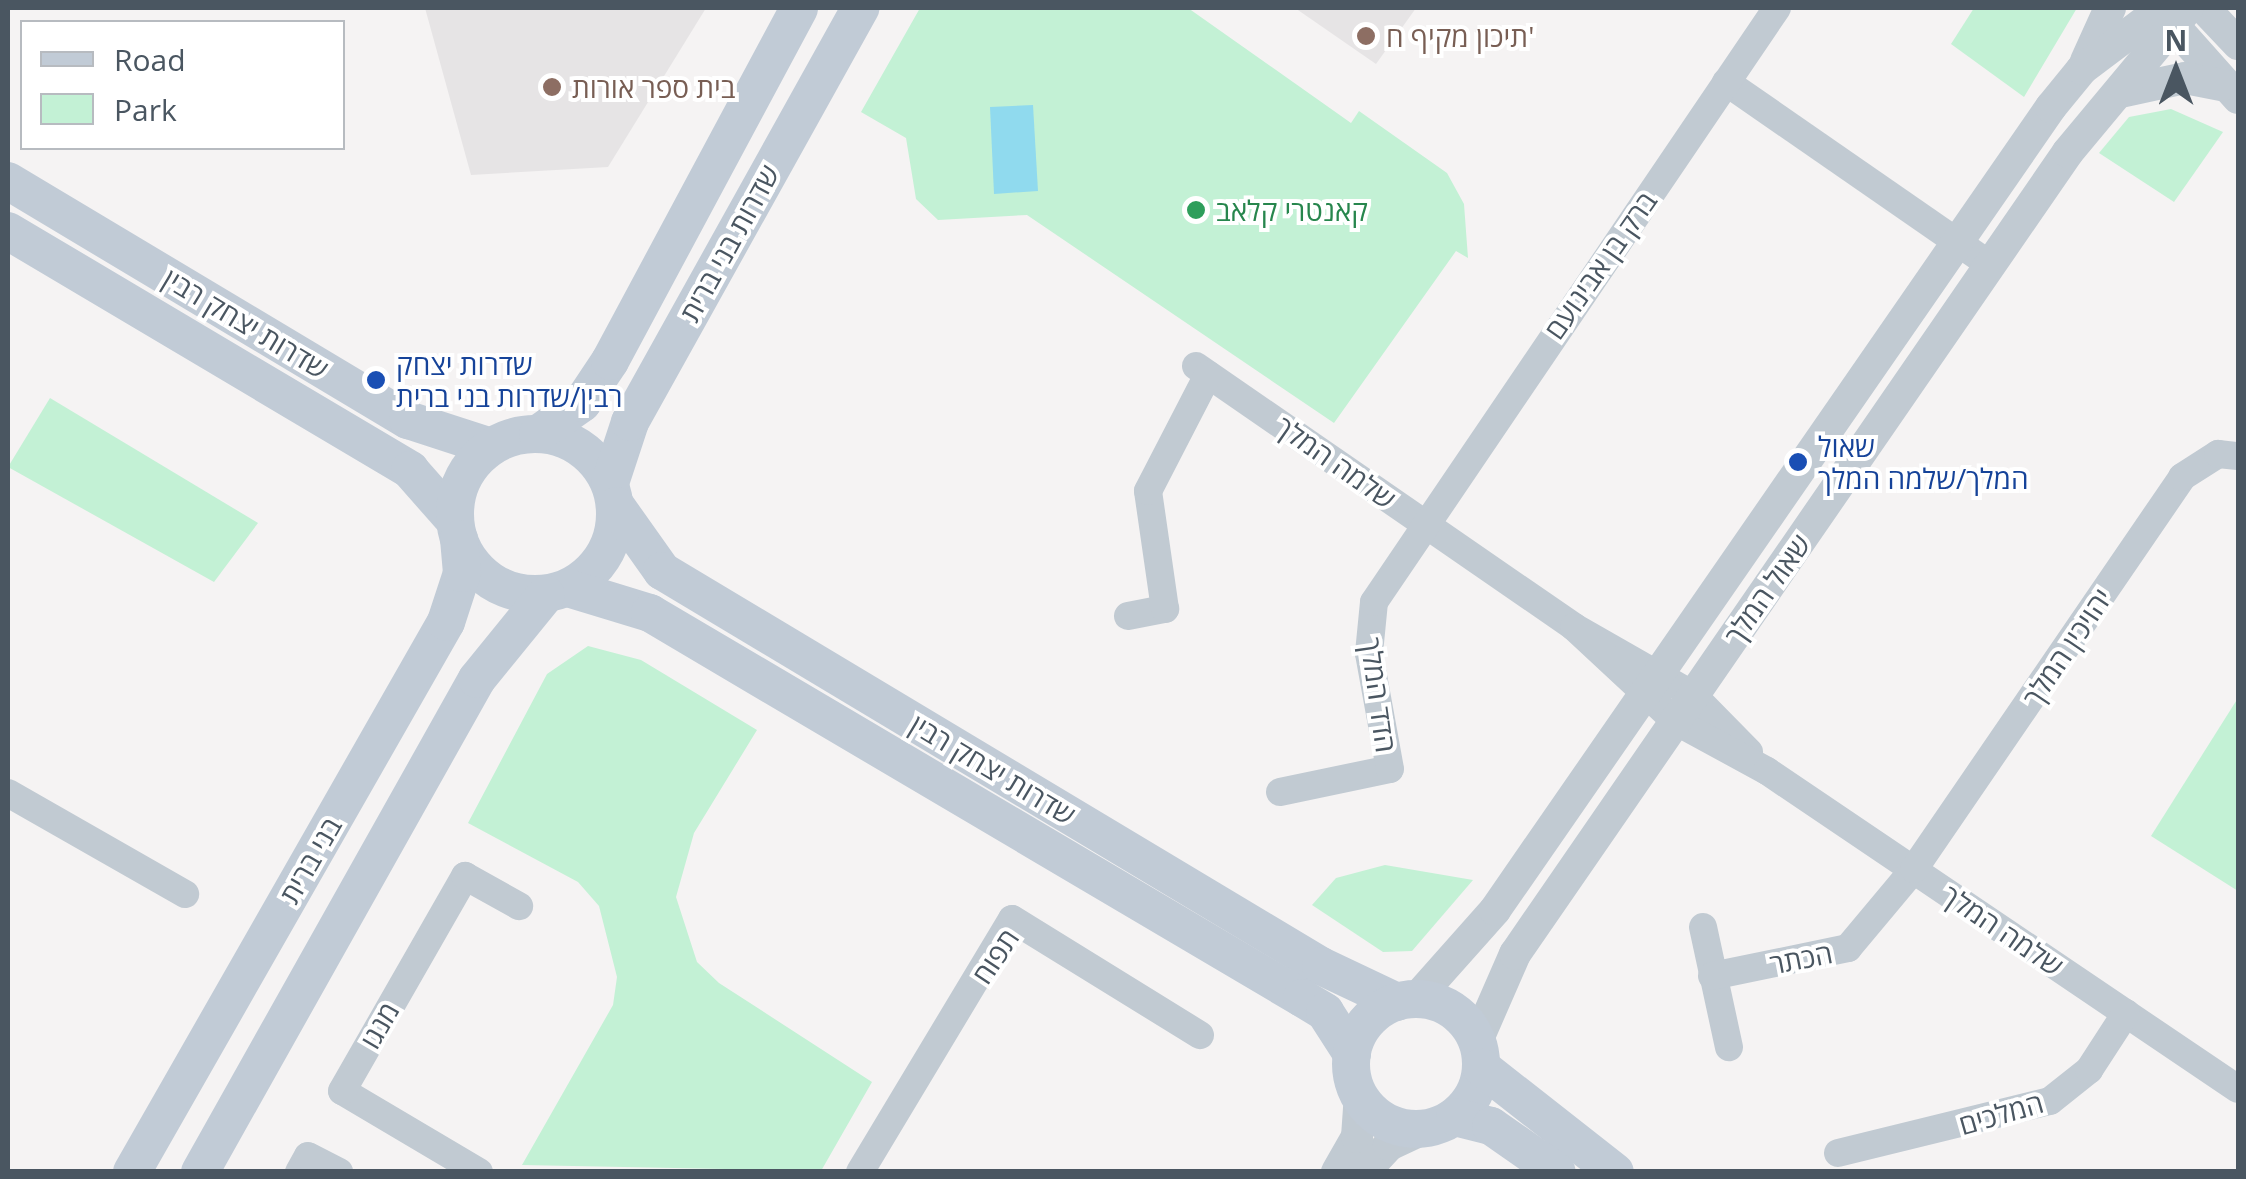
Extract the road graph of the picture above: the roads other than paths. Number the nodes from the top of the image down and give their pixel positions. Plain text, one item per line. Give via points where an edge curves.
1 (799, 8) edge
2 (860, 8) edge
3 (1777, 8) edge
4 (2110, 8) edge
5 (2204, 8) edge
6 (2169, 12) edge
7 (2238, 44) edge
8 (2082, 69) junction
9 (1726, 82) junction
10 (2230, 91) edge
11 (2116, 94) junction
12 (8, 181) edge
13 (8, 231) edge
14 (1956, 241) junction
15 (1990, 264) junction
16 (538, 434) junction
17 (491, 447) junction
18 (2238, 456) edge
19 (613, 494) junction
20 (1423, 522) junction
21 (457, 530) junction
22 (557, 591) junction
23 (1128, 616) dead end
24 (1651, 685) junction
25 (1684, 708) junction
26 (1280, 792) dead end
27 (8, 793) edge
28 (1914, 869) junction
29 (184, 894) dead end
30 (520, 906) dead end
31 (1703, 927) dead end
32 (1712, 976) junction
33 (1407, 1001) junction
34 (2126, 1013) junction
35 (1200, 1035) dead end
36 (1729, 1047) dead end
37 (1352, 1054) junction
38 (1479, 1054) junction
39 (2238, 1088) edge
40 (1360, 1098) junction
41 (1440, 1122) junction
42 (1838, 1153) dead end
43 (132, 1172) edge
44 (200, 1172) edge
45 (299, 1172) edge
46 (339, 1172) edge
47 (479, 1172) edge
48 (860, 1172) edge
49 (1337, 1172) edge
50 (1364, 1172) edge
51 (1557, 1172) edge
52 (1615, 1172) edge

1 - 16 main road, שדרות בני ברית via 610,362 582,403
2 - 19 main road, שדרות בני ברית via 630,422
3 - 9 street, ברק בן אבינועם
4 - 8 street
5 - 7 street
6 - 8 street, שאול המלך
6 - 10 street
6 - 11 street, שאול המלך
8 - 14 street, שאול המלך
9 - 14 street
9 - 20 street, ברק בן אבינועם
10 - 11 street via 2185,78
11 - 15 street, שאול המלך
12 - 17 main road, שדרות יצחק רבין via 408,420
13 - 21 main road, שדרות יצחק רבין via 410,470
14 - 15 street
14 - 24 street, שאול המלך
15 - 25 street, שאול המלך
16 - 17 main road
16 - 19 main road via 581,448
17 - 21 main road via 463,479
18 - 28 street, יהויכין המלך via 2218,454 2182,477
19 - 22 main road via 606,555
19 - 33 main road, שדרות יצחק רבין via 662,571 1321,966
20 - 23 street, שלמה המלך via 1202,370 1148,491 1165,609
20 - 24 street, שלמה המלך
20 - 26 street, הדד המלך via 1369,622 1390,769
21 - 22 main road via 492,582
21 - 43 main road, בני ברית via 462,574 446,622
22 - 37 main road, שדרות יצחק רבין via 650,614 1325,1012
22 - 44 main road, בני ברית via 478,680
24 - 25 street, שלמה המלך
24 - 33 street, שאול המלך via 1495,910
25 - 28 street, שלמה המלך
25 - 38 street, שאול המלך via 1515,954
27 - 29 street
28 - 32 street, הכתר via 1848,948
28 - 34 street, שלמה המלך
30 - 47 street, מנגו via 466,876 342,1091
31 - 32 street
32 - 36 street
33 - 37 main road via 1367,1022
33 - 38 main road via 1453,1011
34 - 39 street, שלמה המלך
34 - 42 street, המלכים via 2089,1070 2050,1101
35 - 48 street, תפוח via 1012,919
37 - 40 main road
38 - 41 main road
38 - 52 main road
40 - 41 main road via 1388,1122
40 - 49 street via 1356,1137
41 - 50 street via 1389,1145
41 - 51 main road via 1491,1126
45 - 46 street via 308,1156

